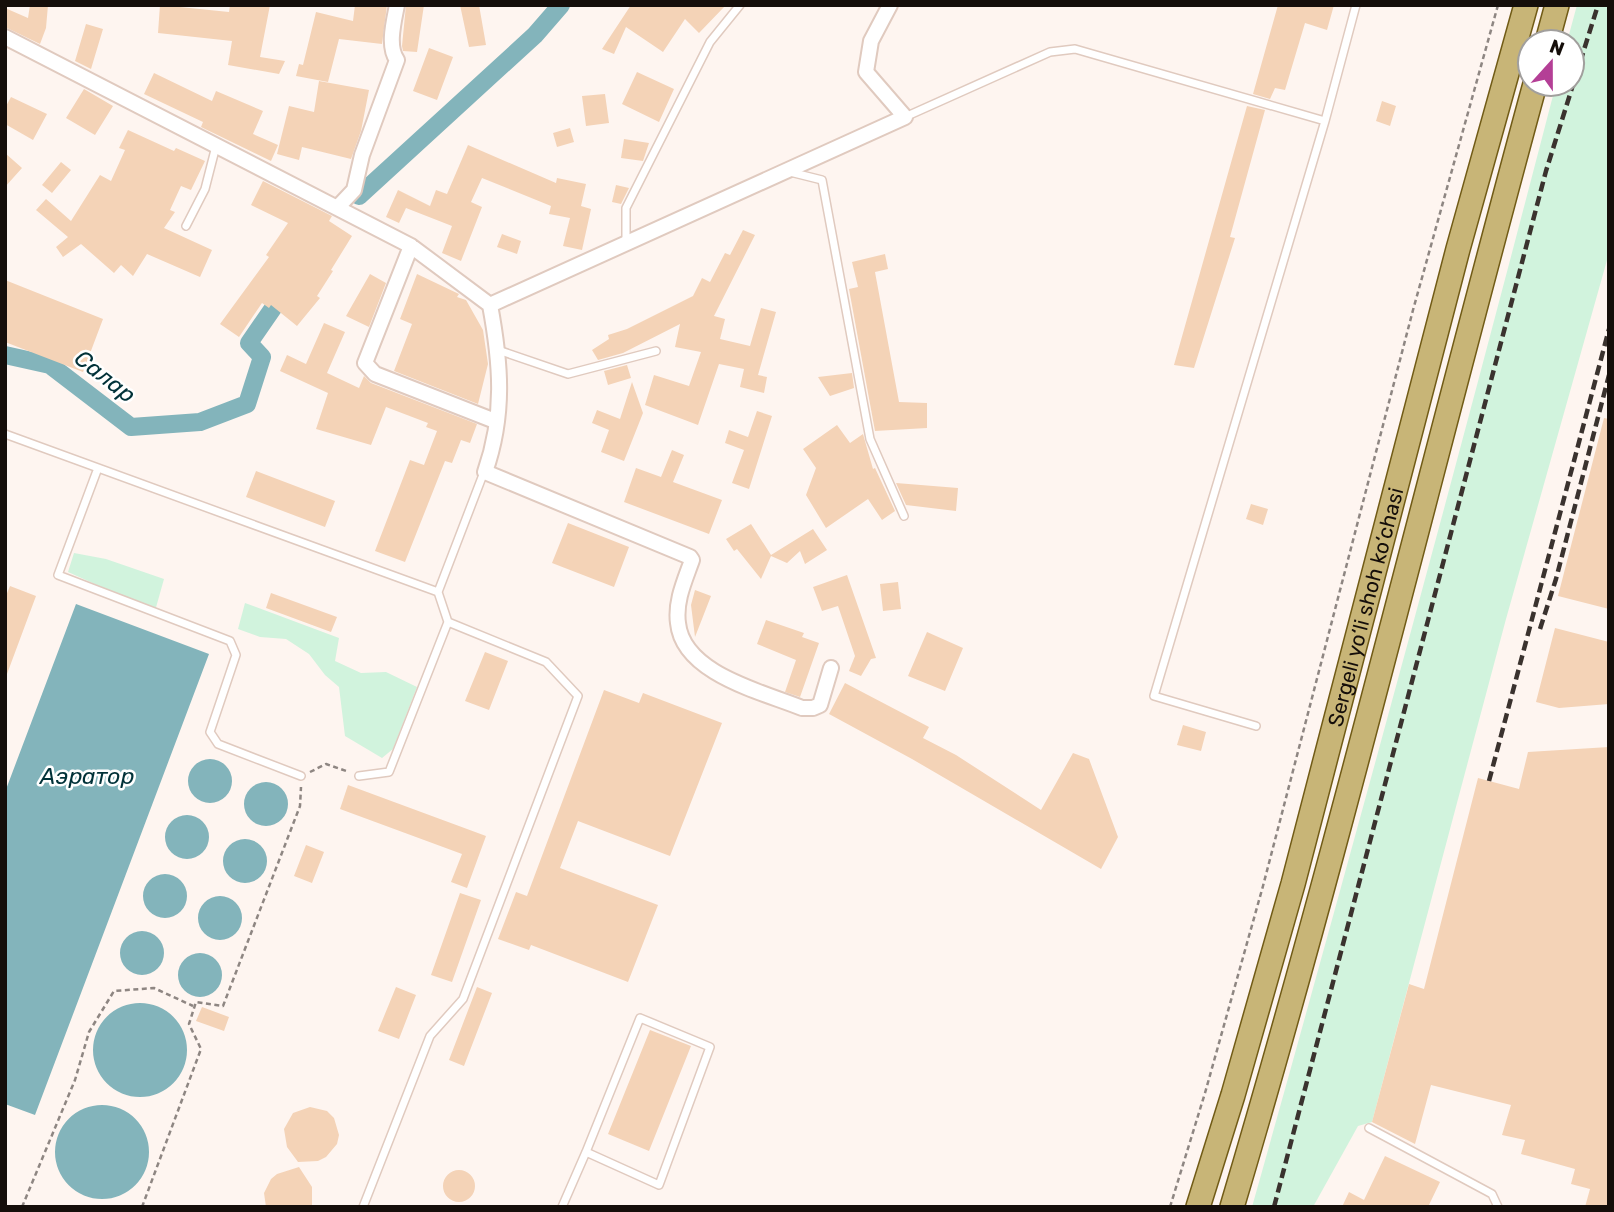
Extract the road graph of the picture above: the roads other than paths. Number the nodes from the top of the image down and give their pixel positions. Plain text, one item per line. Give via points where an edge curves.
1 (397, 5) edge
2 (740, 5) edge
3 (890, 5) edge
4 (1356, 5) edge
5 (1526, 5) edge
6 (1557, 5) edge
7 (1550, 28) edge
8 (5, 37) edge
9 (1531, 98) edge
10 (905, 117) junction
11 (1325, 121) junction
12 (216, 146) junction
13 (786, 171) junction
14 (337, 208) junction
15 (186, 226) dead end
16 (626, 244) junction
17 (411, 246) junction
18 (490, 306) junction
19 (498, 350) junction
20 (656, 351) dead end
21 (495, 421) junction
22 (5, 434) edge
23 (98, 468) junction
24 (485, 472) junction
25 (904, 516) dead end
26 (438, 592) junction
27 (448, 622) junction
28 (831, 668) dead end
29 (1256, 726) dead end
30 (301, 776) road end
31 (359, 776) road end
32 (1369, 1128) dead end
33 (586, 1152) junction
34 (363, 1207) edge
35 (562, 1207) edge
36 (1198, 1207) edge
37 (1232, 1207) edge
38 (1498, 1207) edge

1 - 14 street via 393,54 397,60 354,190
2 - 16 lane via 710,42 626,208
3 - 10 street via 871,41 866,72
4 - 11 lane
5 - 36 main road, Sergeli yo‘li shoh ko‘chasi via 1293,884
6 - 7 main road
8 - 12 street
9 - 37 main road, Sergeli yo‘li shoh ko‘chasi via 1323,893
10 - 11 lane via 1050,52 1075,48
10 - 13 street
11 - 29 lane via 1154,696
12 - 14 street
12 - 15 lane via 205,190
13 - 16 street
13 - 25 lane via 822,180 870,439
14 - 17 street
16 - 18 street
17 - 18 street
17 - 21 street via 365,363 375,374
18 - 19 street
19 - 20 lane via 568,374
19 - 21 street via 500,410
21 - 24 street
22 - 23 lane
23 - 26 lane
23 - 30 lane via 58,575 230,641 236,655 210,732 218,744
24 - 26 lane
24 - 28 street via 690,557 678,624 684,646 711,670 808,708 820,705
26 - 27 lane
27 - 31 lane via 389,772
27 - 34 lane via 546,662 578,696 463,999 429,1036
32 - 38 lane via 1492,1194
33 - 33 lane via 659,1185 710,1047 640,1018
33 - 35 lane

